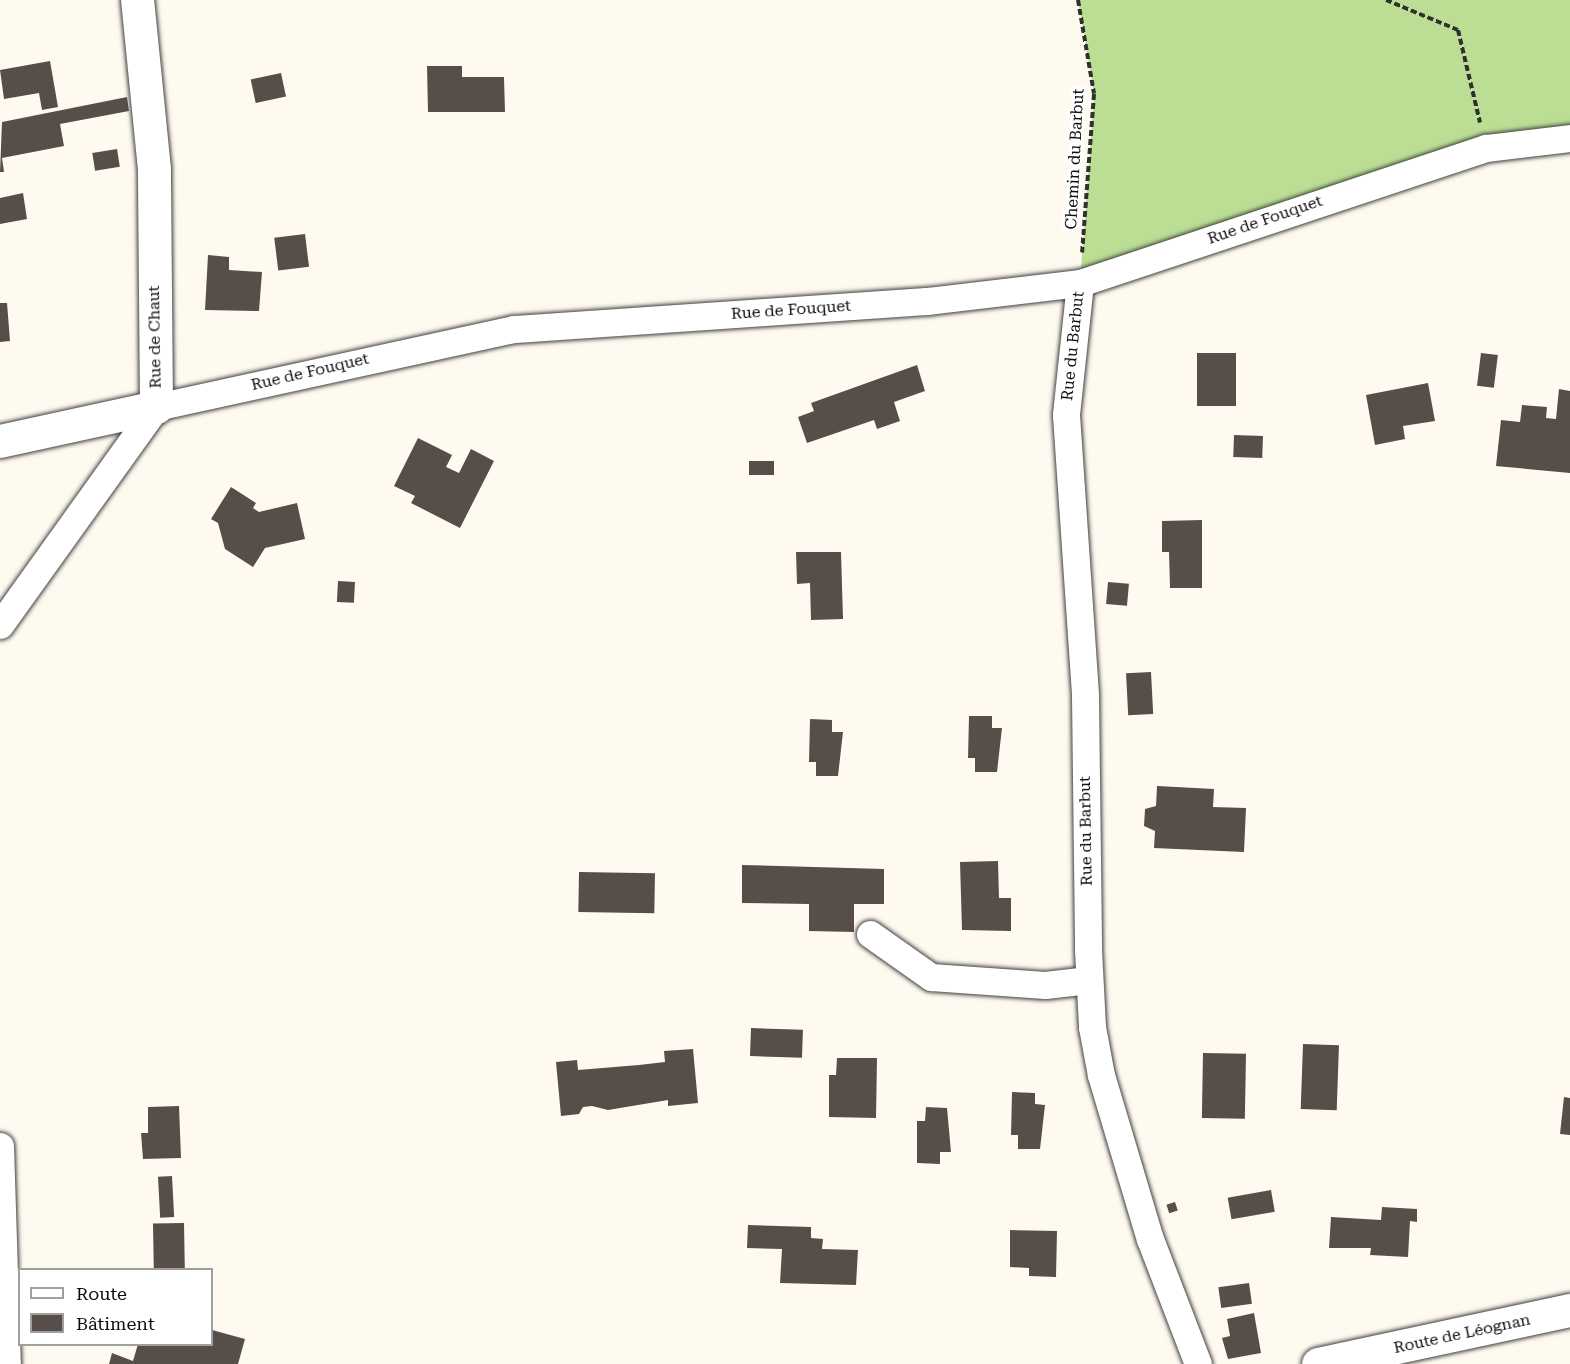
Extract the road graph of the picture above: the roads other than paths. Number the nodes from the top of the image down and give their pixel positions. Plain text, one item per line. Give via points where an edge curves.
1 (137, 0) edge
2 (1570, 138) edge
3 (1080, 283) junction
4 (156, 407) junction
5 (0, 441) edge
6 (0, 625) edge
7 (870, 934) dead end
8 (1089, 980) junction
9 (0, 1146) edge
10 (1570, 1310) edge
11 (5, 1360) edge
12 (1198, 1364) edge
13 (1318, 1364) edge

1 - 4 street, Rue de Chaut via 154,169
2 - 3 street, Rue de Fouquet via 1486,148
3 - 4 street, Rue de Fouquet via 927,301 514,329
3 - 8 street, Rue du Barbut via 1066,415 1085,696
4 - 5 street, Rue de Fouquet
4 - 6 street, Rue de Chaut
7 - 8 street via 931,977 1045,985
8 - 12 street, Rue du Barbut via 1101,1075 1150,1239
9 - 11 street
10 - 13 street, Route de Léognan

